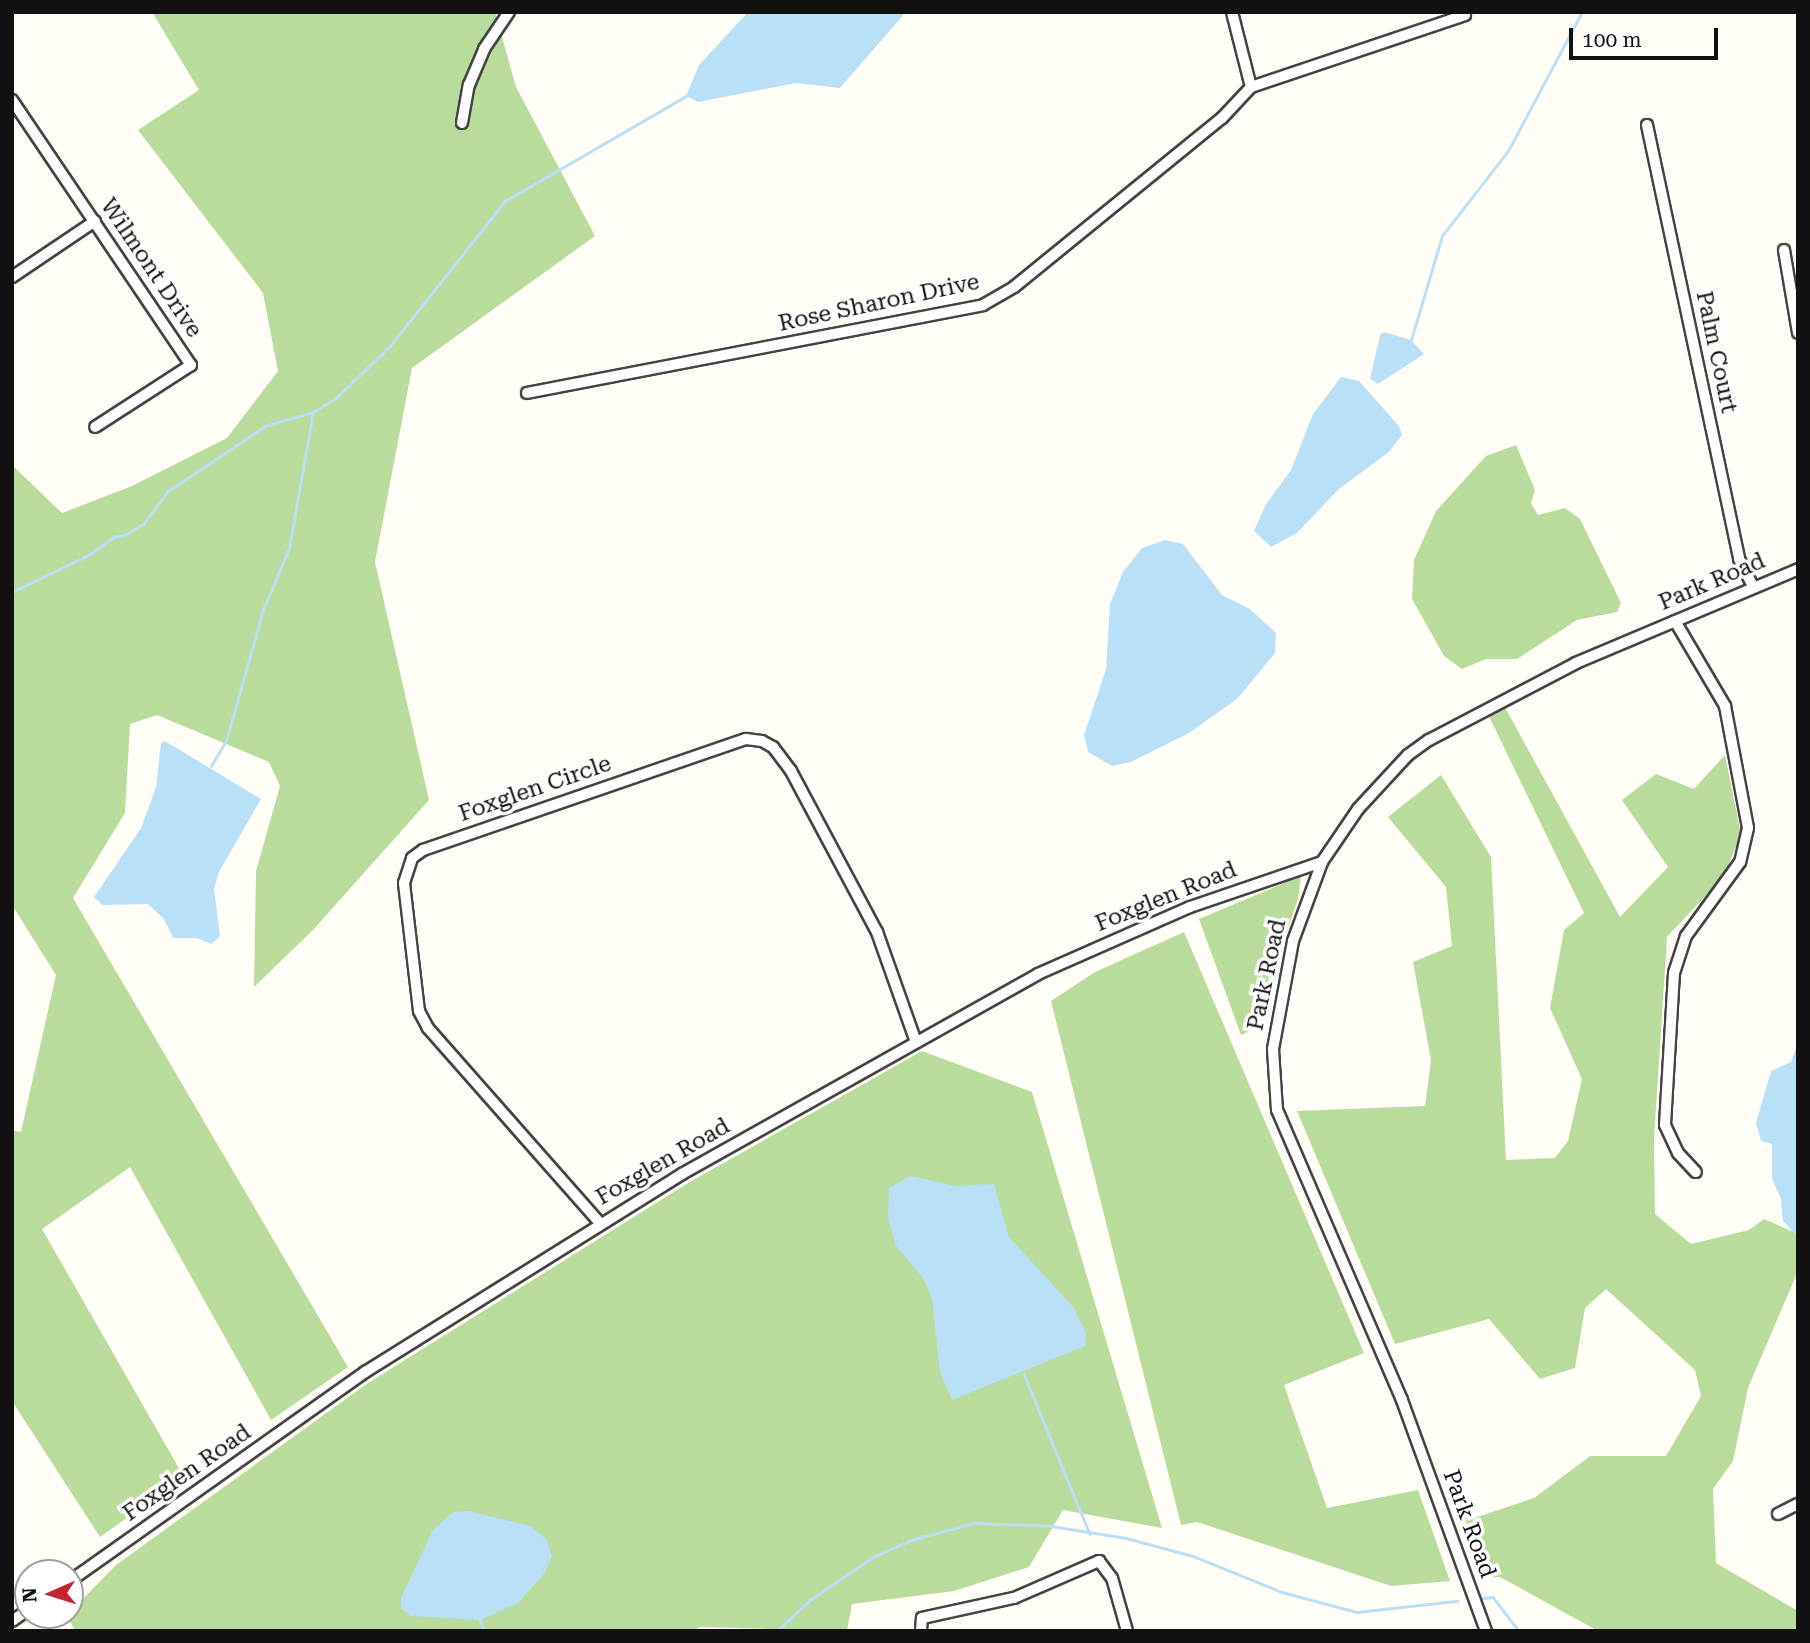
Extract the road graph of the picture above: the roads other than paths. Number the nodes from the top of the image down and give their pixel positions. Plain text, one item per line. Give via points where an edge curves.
1 (509, 12) edge
2 (1232, 12) edge
3 (1465, 15) dead end
4 (1251, 87) junction
5 (12, 100) edge
6 (461, 123) dead end
7 (1647, 125) dead end
8 (95, 222) junction
9 (1784, 250) dead end
10 (12, 277) edge
11 (1798, 333) edge
12 (527, 393) dead end
13 (94, 427) dead end
14 (1798, 569) edge
15 (1752, 585) junction
16 (1675, 621) junction
17 (1322, 862) junction
18 (916, 1042) junction
19 (1696, 1172) dead end
20 (599, 1223) junction
21 (1798, 1504) edge
22 (1779, 1514) dead end
23 (84, 1571) edge
24 (921, 1631) edge
25 (1127, 1631) edge
26 (1486, 1631) edge

1 - 6 street via 484,49 469,85
2 - 4 street
3 - 4 street, Rose Sharon Drive
4 - 12 street, Rose Sharon Drive via 1222,118 1024,280 983,305
5 - 8 street, Wilmont Drive
7 - 15 street, Palm Court via 1739,559
8 - 10 street
8 - 13 street, Wilmont Drive via 191,365
9 - 11 street
14 - 15 street, Park Road
15 - 16 street, Park Road
16 - 17 street, Park Road via 1538,681 1429,740 1408,755 1358,809
16 - 19 street via 1725,706 1748,828 1741,862 1686,936 1674,973 1665,1125 1671,1144
17 - 18 street, Foxglen Road via 1190,907 1083,953
17 - 26 street, Park Road via 1286,967 1273,1049 1277,1110 1402,1400
18 - 20 street, Foxglen Road
18 - 20 street, Foxglen Circle via 877,932 791,771 762,741 746,739 423,850 412,858 404,883 419,1012 428,1028
20 - 23 street, Foxglen Road via 365,1372
21 - 22 street
24 - 25 street via 922,1618 1014,1598 1099,1561 1112,1578

